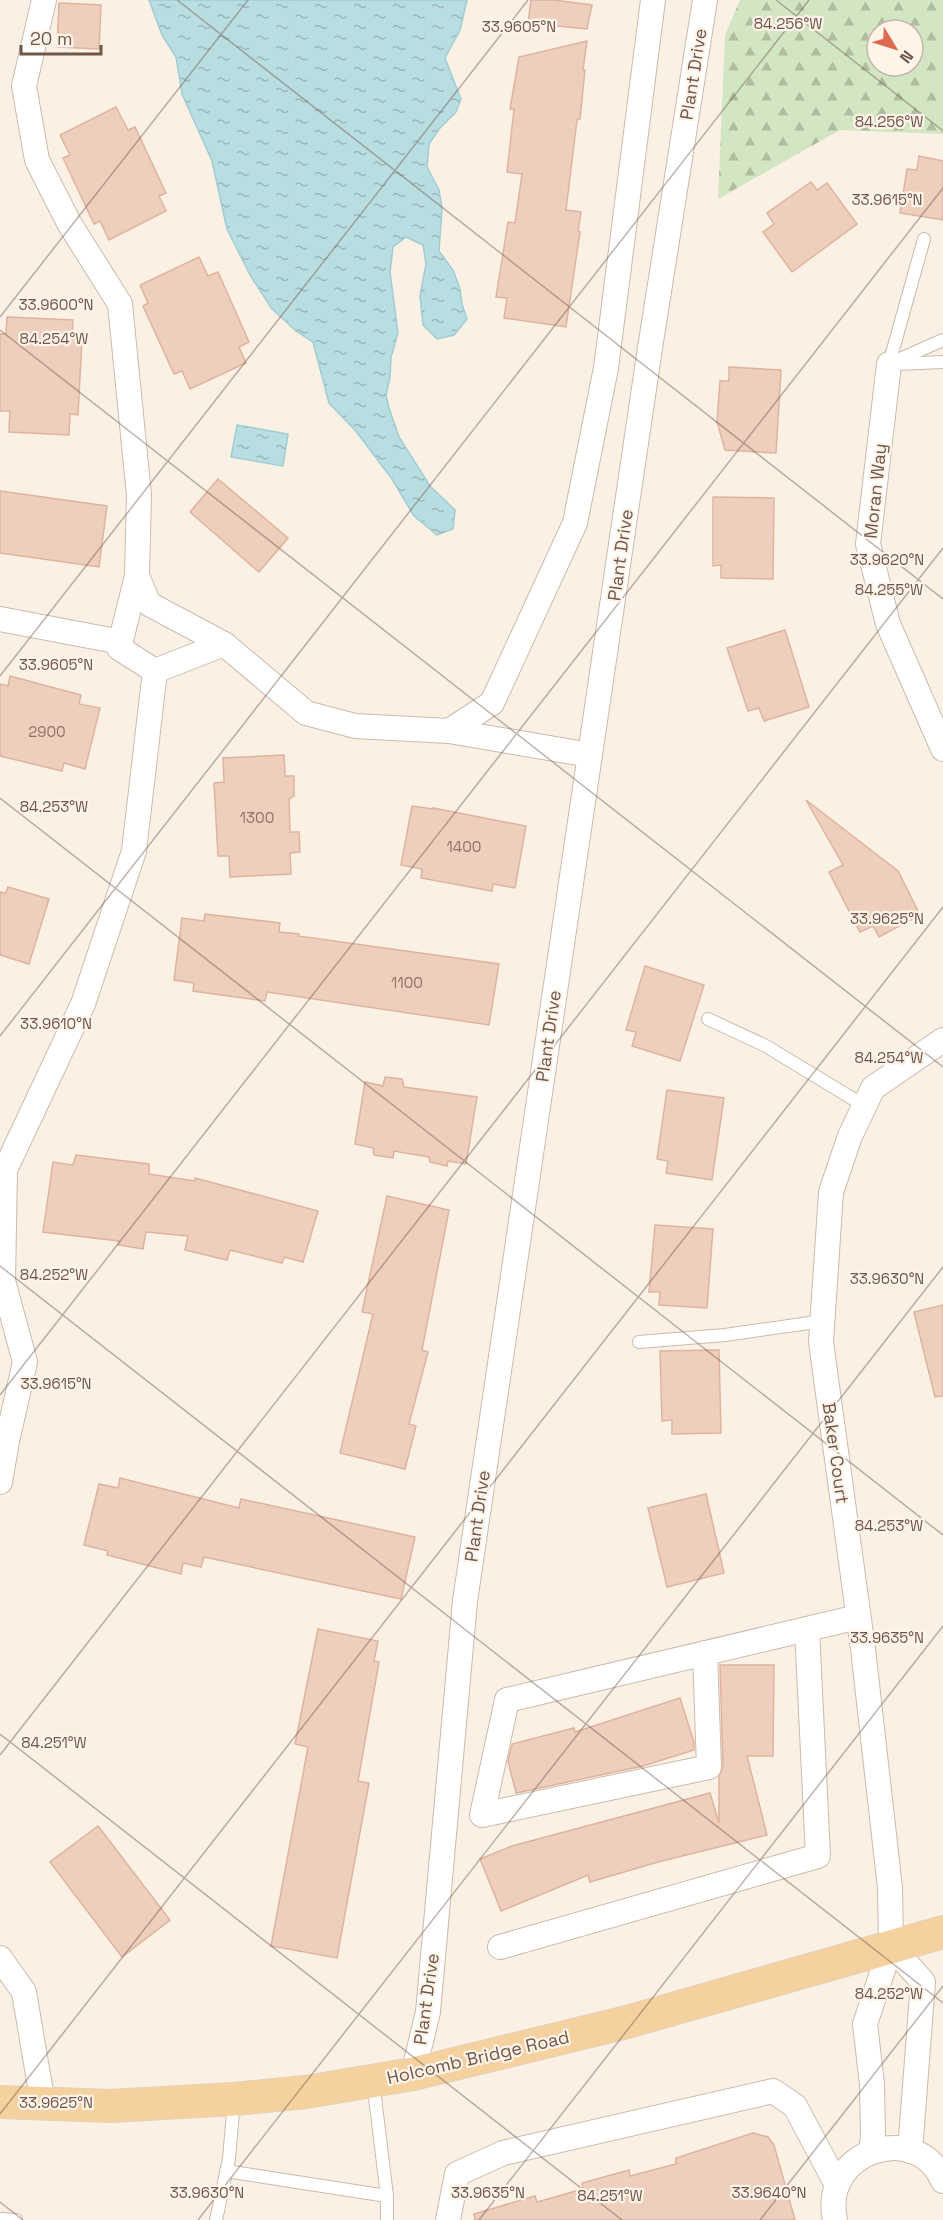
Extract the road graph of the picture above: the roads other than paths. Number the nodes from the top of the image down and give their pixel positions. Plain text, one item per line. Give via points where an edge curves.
1 (44, 0) edge
2 (653, 0) edge
3 (705, 0) edge
4 (924, 239) dead end
5 (943, 340) edge
6 (943, 362) edge
7 (890, 364) junction
8 (137, 576) junction
9 (0, 619) edge
10 (120, 642) junction
11 (224, 644) junction
12 (155, 670) junction
13 (449, 731) junction
14 (943, 749) edge
15 (590, 755) junction
16 (708, 1019) dead end
17 (943, 1040) edge
18 (863, 1105) junction
19 (823, 1321) junction
20 (639, 1342) dead end
21 (0, 1482) edge
22 (858, 1617) junction
23 (807, 1629) junction
24 (705, 1653) junction
25 (943, 1932) edge
26 (891, 1946) junction
27 (500, 1947) dead end
28 (0, 1958) edge
29 (413, 2073) junction
30 (373, 2080) junction
31 (234, 2099) junction
32 (0, 2102) edge
33 (43, 2104) junction
34 (871, 2151) junction
35 (910, 2151) junction
36 (226, 2171) junction
37 (943, 2181) edge
38 (837, 2186) junction
39 (387, 2196) junction
40 (0, 2219) edge
41 (16, 2220) edge
42 (216, 2220) edge
43 (387, 2220) edge
44 (448, 2220) edge
45 (835, 2220) edge

1 - 8 street via 24,86 37,160 69,223 120,304 140,495
2 - 13 street via 606,368 575,523 492,703
3 - 15 street, Plant Drive
4 - 7 lane
5 - 7 lane
6 - 7 lane
7 - 14 street, Moran Way via 868,544 888,624
8 - 10 street
8 - 11 street via 149,604
9 - 10 street
10 - 12 street via 119,648
11 - 12 street
11 - 13 street via 306,713 355,726
12 - 21 street via 134,851 83,1004 5,1170 3,1281 25,1362
13 - 15 street
15 - 29 street, Plant Drive via 465,1601 428,2012
16 - 18 lane via 766,1046
17 - 18 street, Baker Court via 873,1088
18 - 19 street, Baker Court via 831,1192
19 - 20 lane
19 - 22 street, Baker Court via 822,1342
22 - 23 street
22 - 26 street, Baker Court via 890,1888
23 - 24 street
23 - 27 street via 818,1856
24 - 24 street via 507,1700 482,1815 709,1767
25 - 26 main road, Holcomb Bridge Road
26 - 29 main road, Holcomb Bridge Road via 627,2022
26 - 34 street via 864,2024 872,2084
26 - 35 street via 923,1982
28 - 33 street via 24,1992
29 - 30 main road, Holcomb Bridge Road
30 - 31 main road, Holcomb Bridge Road
30 - 39 lane
31 - 33 main road, Holcomb Bridge Road via 111,2106
31 - 36 lane
32 - 33 main road, Holcomb Bridge Road
34 - 35 street
34 - 38 street via 845,2171
35 - 37 street via 928,2160
36 - 39 lane
36 - 42 lane
38 - 44 street via 795,2106 773,2091 503,2153 457,2174
38 - 45 street via 833,2201
39 - 43 lane
40 - 41 lane

